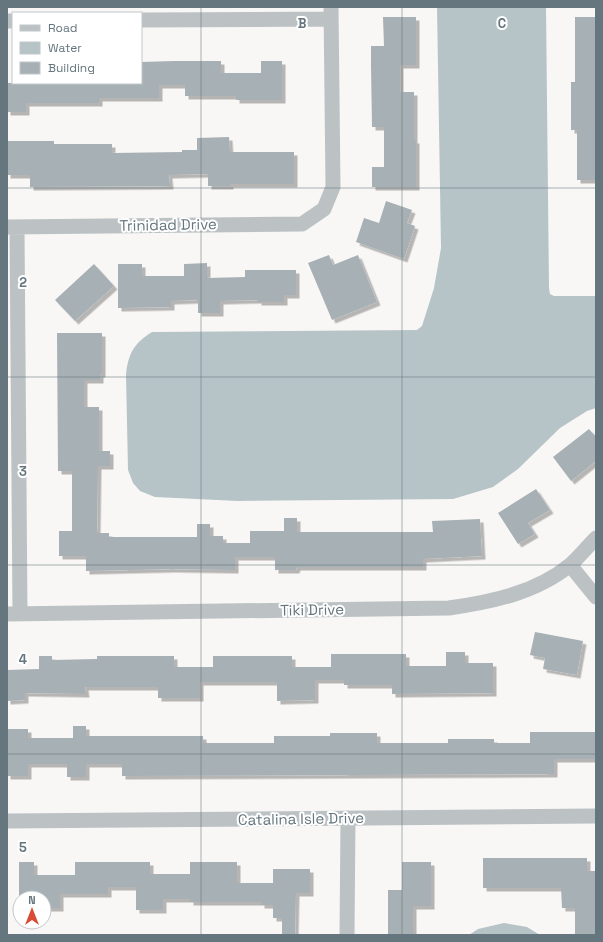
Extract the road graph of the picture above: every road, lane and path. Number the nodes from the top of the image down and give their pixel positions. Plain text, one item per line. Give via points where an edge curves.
1 (331, 13) edge
2 (142, 20) edge
3 (12, 227) edge
4 (596, 538) edge
5 (570, 565) junction
6 (596, 597) edge
7 (13, 614) edge
8 (596, 816) edge
9 (348, 818) junction
10 (7, 821) edge
11 (347, 935) edge

1 - 2 street
1 - 3 street, Trinidad Drive via 333,188 324,209 302,224
3 - 7 street
4 - 5 street, Tiki Drive
5 - 6 street
5 - 7 street, Tiki Drive via 544,582 512,595 480,604 449,608
8 - 9 street, Catalina Isle Drive
9 - 10 street, Catalina Isle Drive
9 - 11 street

